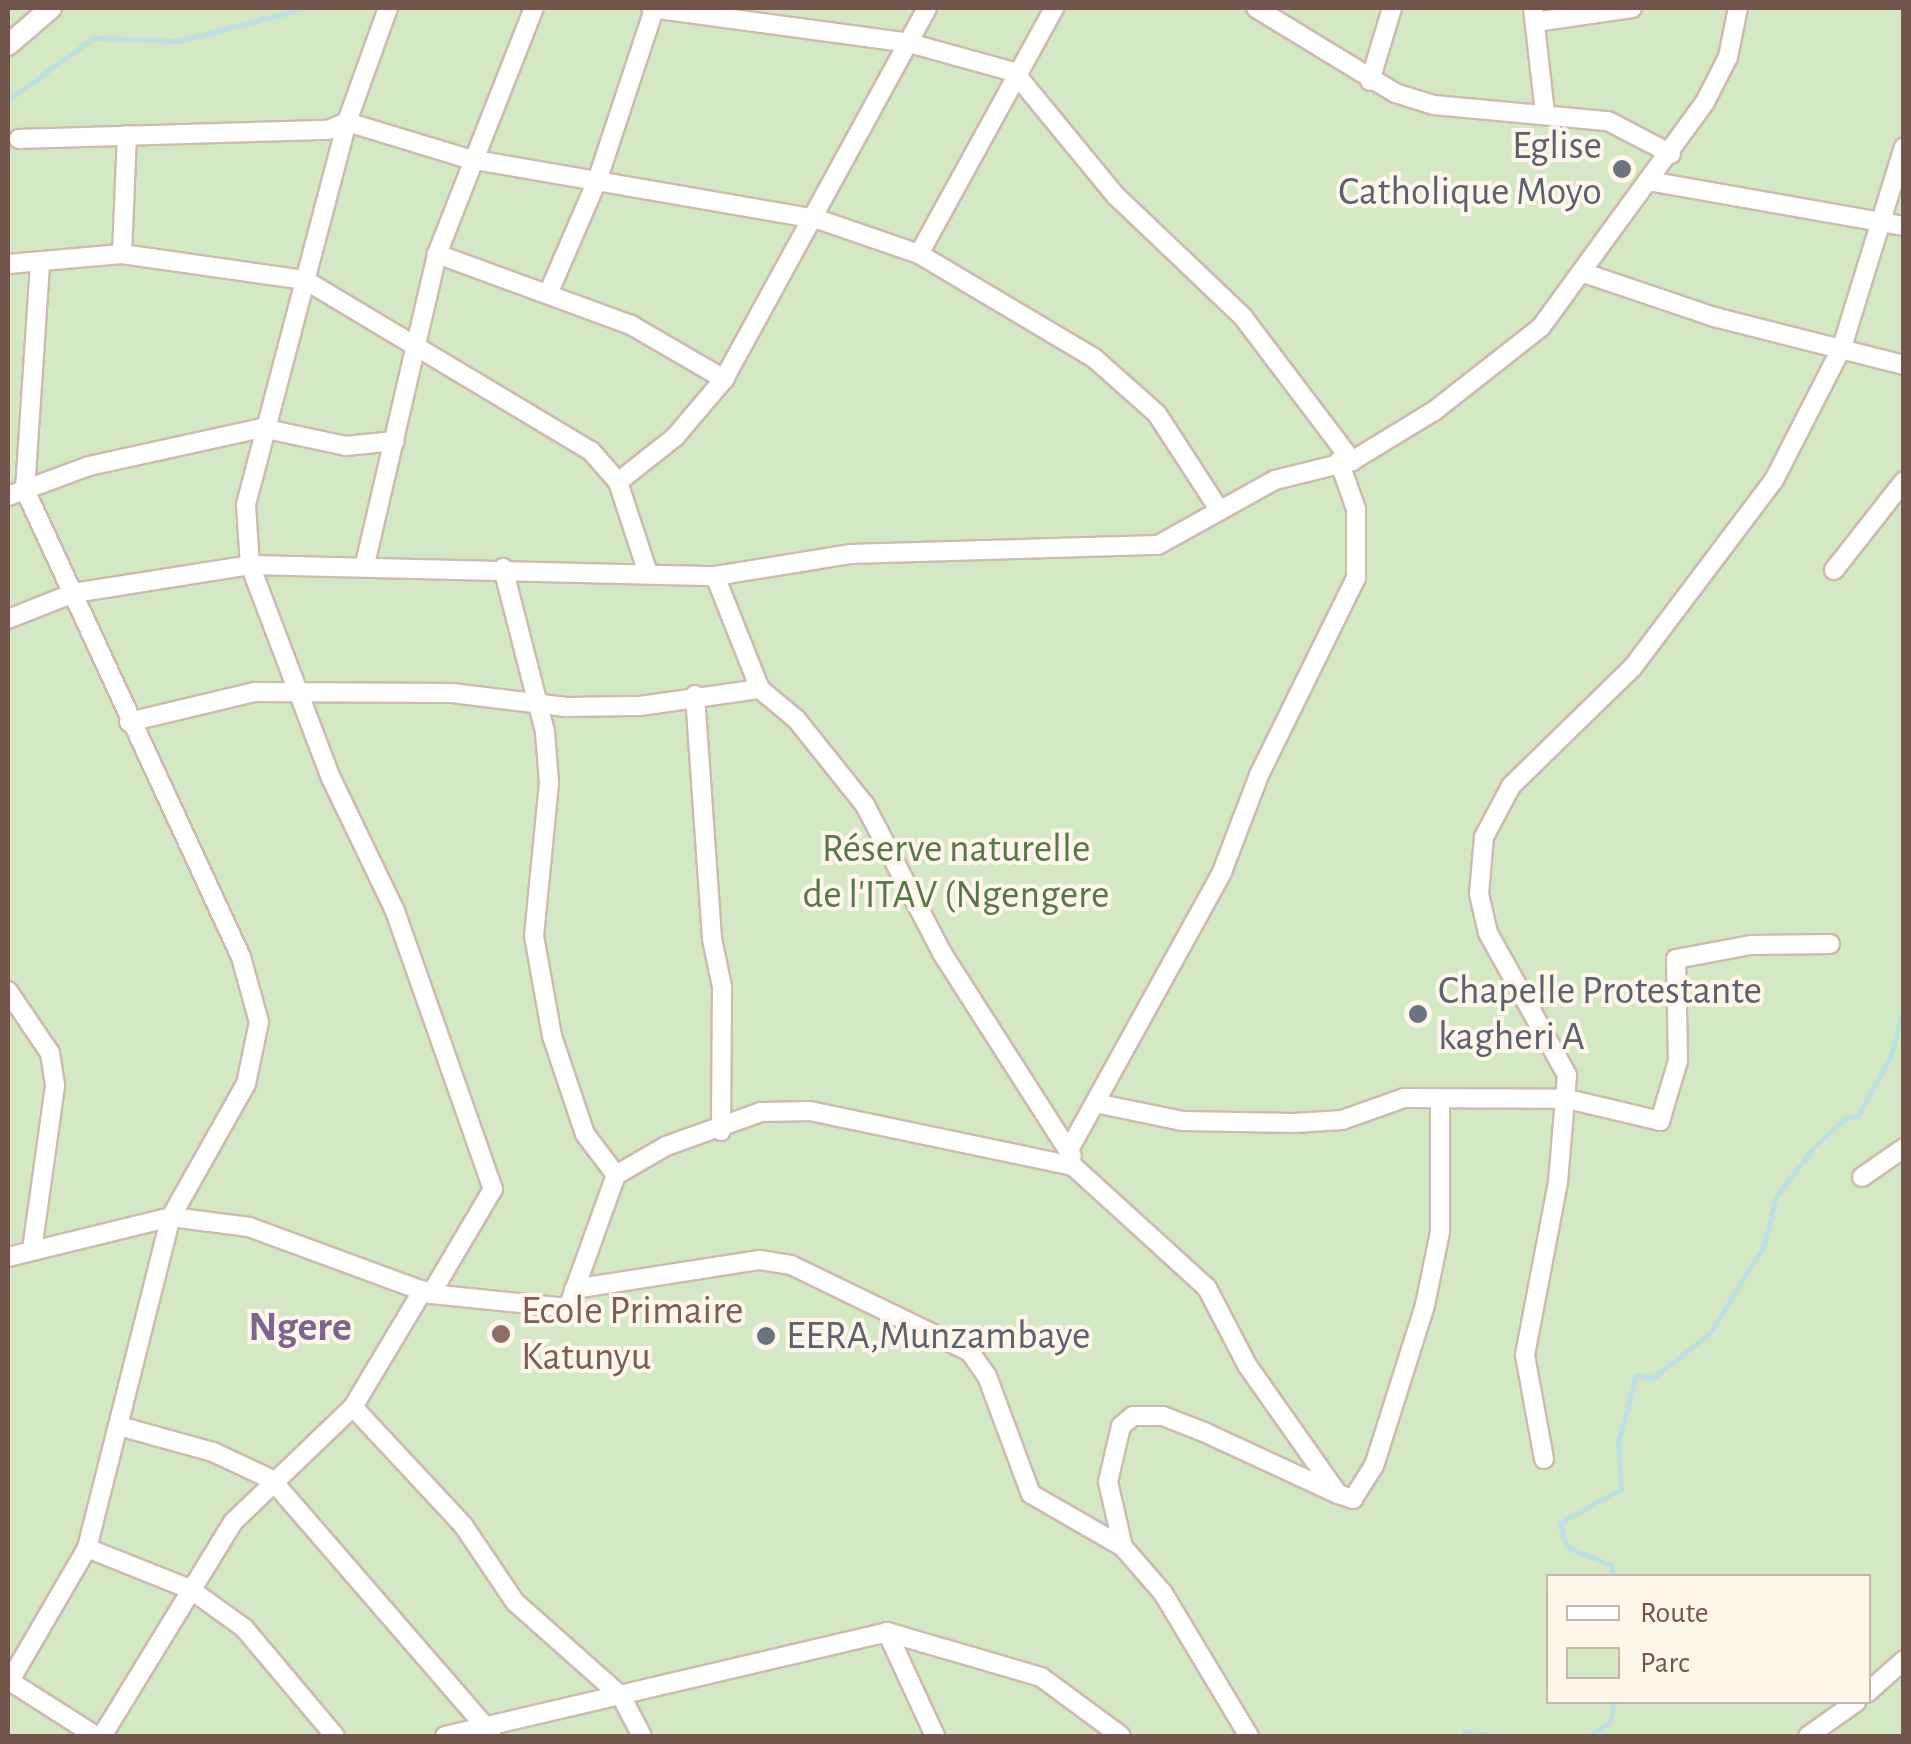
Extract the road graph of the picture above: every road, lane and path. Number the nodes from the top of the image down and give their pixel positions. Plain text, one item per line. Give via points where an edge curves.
1 (51, 8) edge
2 (388, 8) edge
3 (534, 8) edge
4 (927, 8) edge
5 (1054, 8) edge
6 (1256, 8) edge
7 (1392, 8) edge
8 (1632, 8) edge
9 (1738, 8) edge
10 (652, 9) edge
11 (770, 15) edge
12 (1534, 15) edge
13 (909, 43) junction
14 (8, 45) edge
15 (1014, 72) junction
16 (1370, 82) junction
17 (1545, 114) junction
18 (348, 122) junction
19 (127, 134) junction
20 (19, 139) dead end
21 (1904, 147) edge
22 (1672, 154) junction
23 (469, 159) junction
24 (596, 181) junction
25 (1648, 181) junction
26 (817, 219) junction
27 (1882, 226) junction
28 (1904, 226) edge
29 (122, 254) junction
30 (437, 254) junction
31 (919, 254) junction
32 (8, 264) edge
33 (40, 265) junction
34 (1586, 274) junction
35 (305, 280) junction
36 (548, 294) junction
37 (1842, 347) junction
38 (420, 350) junction
39 (1904, 364) edge
40 (724, 379) junction
41 (262, 428) junction
42 (395, 441) junction
43 (1345, 461) junction
44 (618, 482) junction
45 (1904, 482) edge
46 (16, 493) edge
47 (1218, 508) junction
48 (365, 564) junction
49 (250, 566) junction
50 (503, 568) junction
51 (647, 570) junction
52 (1834, 570) dead end
53 (715, 576) junction
54 (74, 594) junction
55 (8, 619) edge
56 (760, 690) junction
57 (296, 692) junction
58 (695, 695) junction
59 (538, 700) junction
60 (129, 722) junction
61 (1830, 944) dead end
62 (8, 991) edge
63 (1440, 1099) junction
64 (1568, 1099) junction
65 (1095, 1103) junction
66 (721, 1131) junction
67 (1071, 1146) junction
68 (1904, 1148) edge
69 (1073, 1166) junction
70 (616, 1175) junction
71 (1862, 1178) dead end
72 (170, 1217) junction
73 (32, 1250) junction
74 (8, 1257) edge
75 (574, 1290) junction
76 (427, 1292) junction
77 (353, 1407) junction
78 (119, 1426) junction
79 (1544, 1459) dead end
80 (270, 1480) junction
81 (1338, 1494) junction
82 (87, 1548) junction
83 (1124, 1548) junction
84 (190, 1589) junction
85 (887, 1632) junction
86 (1904, 1660) edge
87 (8, 1682) edge
88 (1871, 1689) edge
89 (622, 1696) junction
90 (1853, 1704) edge
91 (491, 1733) edge
92 (99, 1736) edge
93 (335, 1736) edge
94 (445, 1736) edge
95 (642, 1736) edge
96 (935, 1736) edge
97 (1121, 1736) edge
98 (1248, 1736) edge
99 (1808, 1736) edge

1 - 14 street
2 - 18 street
3 - 23 street
4 - 13 street
5 - 15 street
6 - 16 street
7 - 16 street
8 - 12 street
9 - 22 street via 1728,57
10 - 11 street
10 - 24 street
11 - 13 street
12 - 17 street
13 - 15 street
13 - 26 street
15 - 31 street
15 - 43 street via 1116,196 1243,317
16 - 17 street via 1434,105
17 - 22 street via 1608,121
18 - 19 street via 328,130
18 - 23 street
18 - 35 street
19 - 20 street
19 - 29 street
21 - 27 street
22 - 25 street
23 - 24 street
23 - 30 street
24 - 26 street
24 - 36 street
25 - 27 street
25 - 34 street
26 - 31 street
26 - 40 street
27 - 28 street
27 - 37 street
29 - 33 street
29 - 35 street
30 - 36 street
30 - 38 street
31 - 47 street via 1123,381 1157,414
32 - 33 street
33 - 46 street
34 - 37 street via 1714,317
34 - 43 street via 1508,358
35 - 38 street
35 - 41 street
36 - 40 street via 631,325
37 - 39 street
37 - 64 street via 1748,522 1634,667 1510,786 1484,837 1478,894 1488,933 1558,1050
38 - 42 street
38 - 44 street via 535,413 591,451
40 - 44 street via 674,436
41 - 42 street via 346,446
41 - 46 street via 89,466
41 - 49 street via 246,505
42 - 48 street
43 - 47 street
43 - 65 street via 1356,509 1356,578 1259,775 1222,872
44 - 51 street
45 - 52 street
46 - 54 street
47 - 53 street via 1158,545 851,554
48 - 49 street
48 - 50 street
49 - 54 street
49 - 57 street
50 - 51 street
50 - 59 street
51 - 53 street
53 - 56 street
54 - 55 street
54 - 60 street
56 - 58 street
56 - 67 street via 796,720 864,805 942,953
57 - 59 street
57 - 60 street via 208,700
57 - 76 street via 395,911 494,1189
58 - 59 street via 640,706
58 - 66 street via 712,938 722,988
59 - 70 street via 548,783 534,936 552,1036 579,1118
60 - 72 street via 241,956 259,1022 246,1084
61 - 64 street via 1751,945 1676,958 1678,1061 1660,1120
62 - 73 street via 50,1052 55,1086
63 - 64 street
63 - 65 street via 1404,1098 1342,1120 1295,1123 1183,1121
63 - 81 street via 1440,1232 1425,1305 1374,1466 1353,1499
64 - 79 street via 1525,1355
65 - 67 street
66 - 69 street via 761,1112 810,1110
66 - 70 street via 666,1146
67 - 69 street
68 - 71 street
69 - 81 street via 1208,1288 1247,1365
70 - 75 street
72 - 73 street
72 - 76 street via 264,1231
72 - 78 street
73 - 74 street
75 - 76 street via 568,1308
75 - 83 street via 712,1264 791,1265 970,1352 988,1376 1031,1494
76 - 77 street
77 - 80 street
77 - 89 street via 464,1525 515,1602
78 - 80 street via 213,1452
78 - 82 street
80 - 84 street
80 - 91 street
81 - 83 street via 1163,1416 1133,1416 1121,1426 1108,1482
82 - 84 street
82 - 87 street
83 - 98 street via 1163,1593
84 - 92 street
84 - 93 street via 244,1628
85 - 89 street
85 - 96 street
85 - 97 street via 1041,1677
86 - 88 street
87 - 92 street
89 - 91 street
89 - 95 street
90 - 99 street
91 - 94 street

